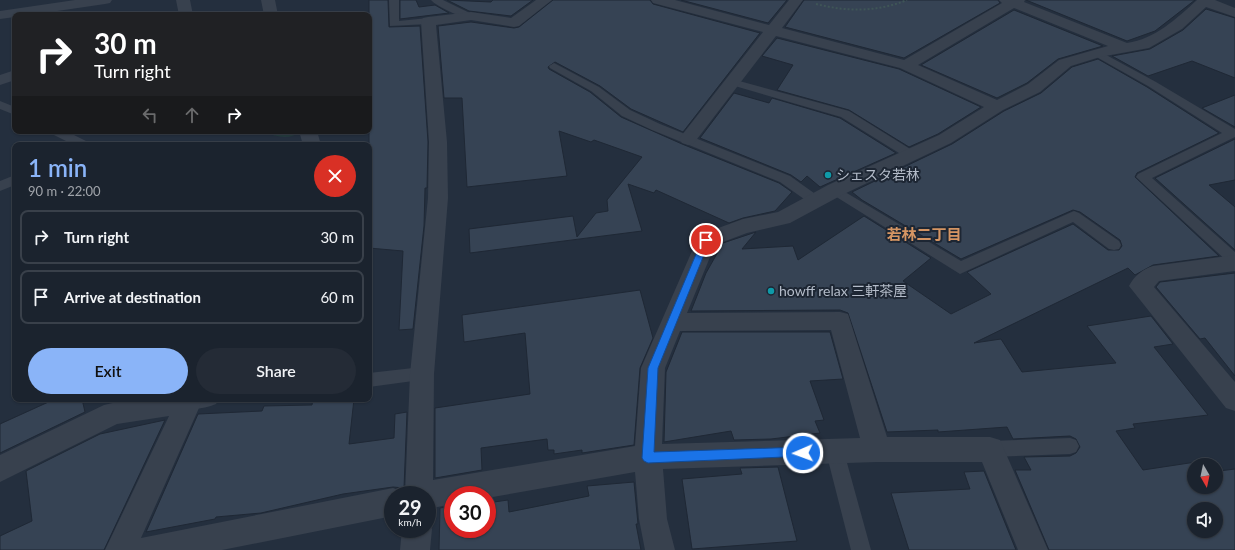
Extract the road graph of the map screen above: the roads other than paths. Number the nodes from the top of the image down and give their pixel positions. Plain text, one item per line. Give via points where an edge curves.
1 (105, 0) edge
2 (183, 0) edge
3 (268, 0) edge
4 (394, 0) edge
5 (436, 0) edge
6 (545, 0) edge
7 (658, 0) edge
8 (1205, 0) edge
9 (803, 1) edge
10 (1012, 1) edge
11 (21, 12) edge
12 (185, 12) edge
13 (270, 12) edge
14 (12, 13) edge
15 (1235, 13) edge
16 (0, 15) edge
17 (471, 16) junction
18 (428, 21) junction
19 (773, 30) junction
20 (1124, 48) junction
21 (1098, 53) junction
22 (906, 65) junction
23 (554, 66) dead end
24 (12, 76) edge
25 (0, 80) edge
26 (732, 82) junction
27 (0, 105) edge
28 (997, 106) junction
29 (12, 110) edge
30 (1233, 133) edge
31 (62, 134) edge
32 (688, 139) junction
33 (77, 142) edge
34 (911, 155) junction
35 (835, 190) junction
36 (816, 201) junction
37 (1114, 245) dead end
38 (1233, 265) edge
39 (673, 322) junction
40 (422, 374) junction
41 (372, 380) edge
42 (1235, 400) edge
43 (183, 402) edge
44 (195, 402) edge
45 (1070, 446) dead end
46 (990, 449) junction
47 (877, 450) junction
48 (835, 452) junction
49 (648, 458) junction
50 (0, 469) edge
51 (419, 486) edge
52 (436, 493) edge
53 (384, 504) edge
54 (416, 538) edge
55 (120, 550) edge
56 (147, 550) edge
57 (415, 550) edge
58 (660, 550) edge
59 (861, 550) edge
60 (1033, 550) edge

1 - 11 street
2 - 12 street
3 - 13 street
4 - 18 lane via 394,24
5 - 17 lane
6 - 17 street via 514,23
7 - 19 street
8 - 15 street
8 - 20 street via 1171,30 1144,46
9 - 19 street
10 - 20 street
10 - 22 street
14 - 16 street
17 - 18 street
18 - 40 street via 438,142 438,198
19 - 22 street
19 - 26 street
20 - 21 street
21 - 28 street via 1065,63 1034,88
21 - 30 lane
22 - 28 street
23 - 32 lane via 595,89 626,113
24 - 25 street
26 - 32 street
26 - 34 lane via 845,114
27 - 29 lane
28 - 34 street via 945,139
30 - 38 lane via 1143,177
31 - 33 lane
32 - 36 lane via 785,179
34 - 35 street
35 - 36 street
35 - 37 lane via 960,268 1074,216
36 - 39 street via 783,218 743,226 706,240
38 - 42 street via 1153,274 1140,286
39 - 47 street via 840,321
39 - 49 street via 653,368
40 - 41 lane
40 - 51 street
43 - 50 street via 113,413
44 - 55 street
45 - 46 lane
46 - 47 street
46 - 60 street
47 - 48 street
48 - 49 street
48 - 59 lane
49 - 52 street
49 - 58 street via 653,519
53 - 56 street
54 - 57 street

